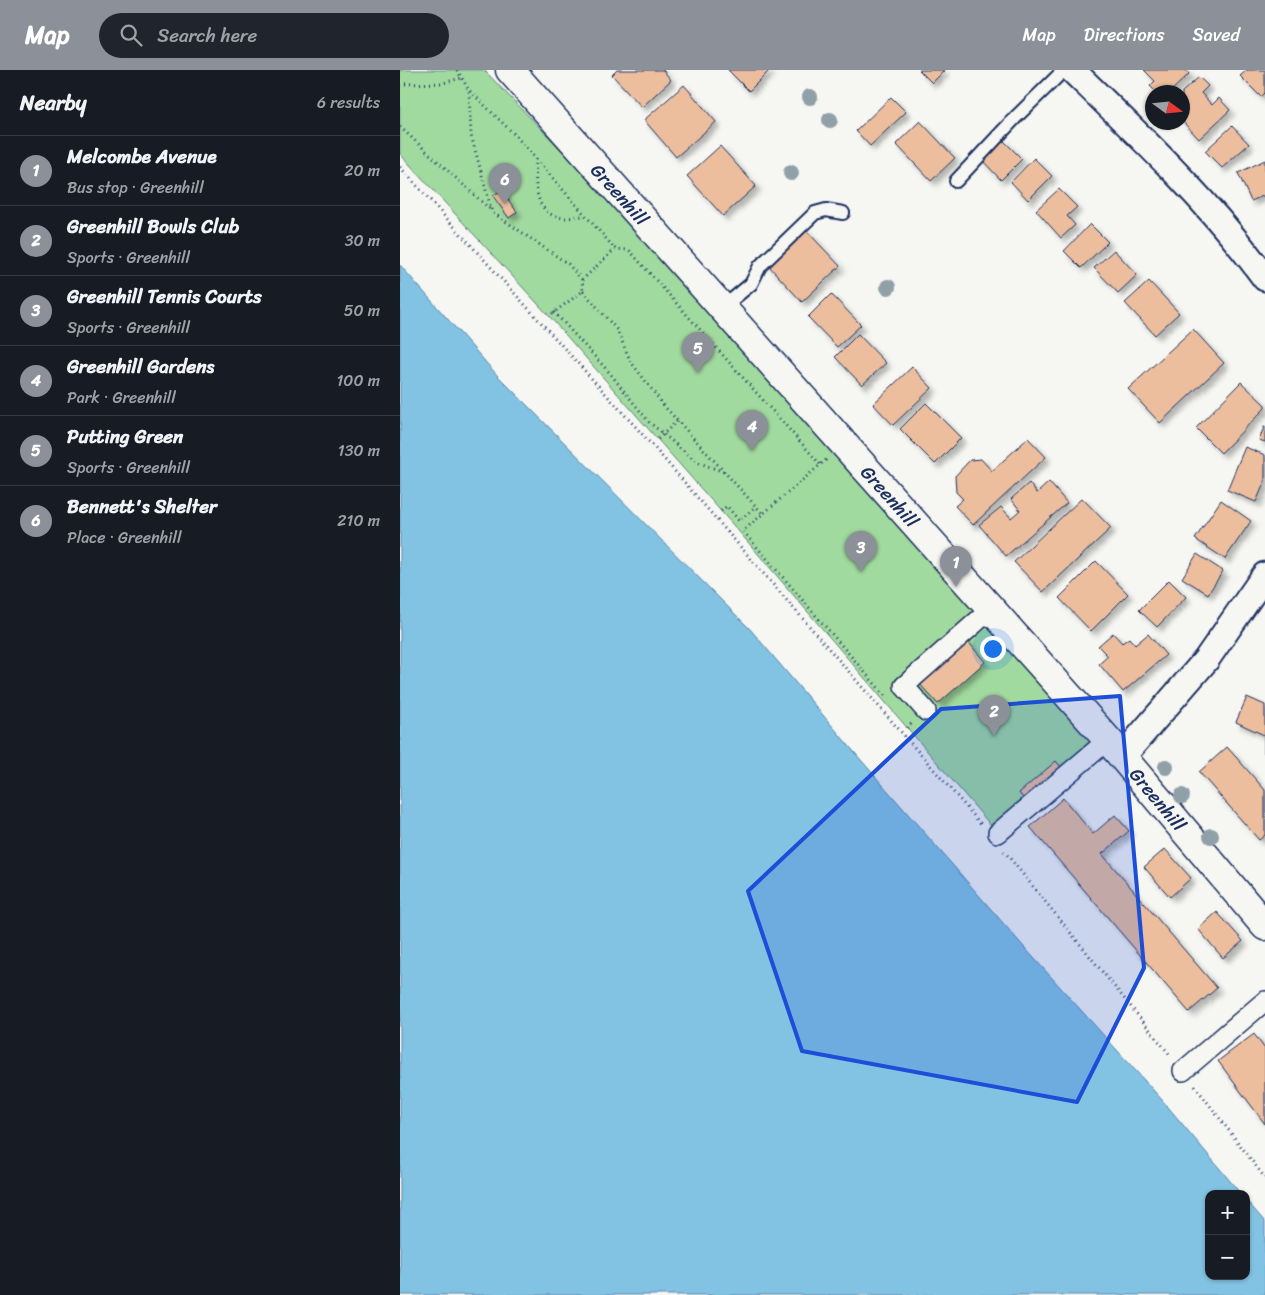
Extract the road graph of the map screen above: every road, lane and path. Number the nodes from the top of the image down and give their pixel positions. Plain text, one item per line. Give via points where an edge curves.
1 (457, 70) edge
2 (510, 70) edge
3 (1064, 70) edge
4 (1072, 70) edge
5 (461, 78) junction
6 (400, 84) edge
7 (470, 90) junction
8 (400, 127) edge
9 (536, 159) junction
10 (400, 167) edge
11 (956, 181) dead end
12 (492, 212) junction
13 (843, 213) dead end
14 (586, 216) junction
15 (615, 250) junction
16 (1265, 278) edge
17 (582, 280) junction
18 (583, 291) junction
19 (722, 308) junction
20 (554, 312) junction
21 (549, 316) dead end
22 (677, 421) junction
23 (664, 434) junction
24 (658, 439) dead end
25 (724, 472) junction
26 (756, 506) junction
27 (722, 511) dead end
28 (762, 513) junction
29 (1265, 576) edge
30 (991, 609) junction
31 (890, 701) dead end
32 (926, 711) dead end
33 (1115, 748) junction
34 (994, 835) junction
35 (1265, 926) edge
36 (1265, 1001) edge
37 (1183, 1071) junction
38 (1265, 1178) edge

1 - 5 path
2 - 19 main road, Greenhill
3 - 11 lane
4 - 16 street via 1177,173 1221,221
5 - 6 path via 443,83
5 - 7 path
7 - 9 path
7 - 12 path via 471,135
8 - 12 path
9 - 14 path
9 - 14 path via 538,202 550,214 565,218
10 - 34 path via 652,444
12 - 17 path via 568,264
13 - 19 lane via 826,210 815,213 760,266 751,284
14 - 15 path
15 - 17 path
15 - 28 path via 629,250 820,464
17 - 18 path
18 - 20 path
18 - 22 path via 617,330 631,362
19 - 30 main road, Greenhill
20 - 21 path
20 - 23 path via 649,422
22 - 23 path
22 - 25 path
23 - 24 path
23 - 25 path via 697,462
25 - 26 path
26 - 27 path via 739,521 727,506
26 - 28 path
28 - 31 path via 743,530
29 - 33 street via 1206,660
30 - 32 street via 904,686
30 - 33 main road, Greenhill
33 - 34 street
33 - 35 main road, Greenhill
34 - 37 path
36 - 37 street
37 - 38 path

